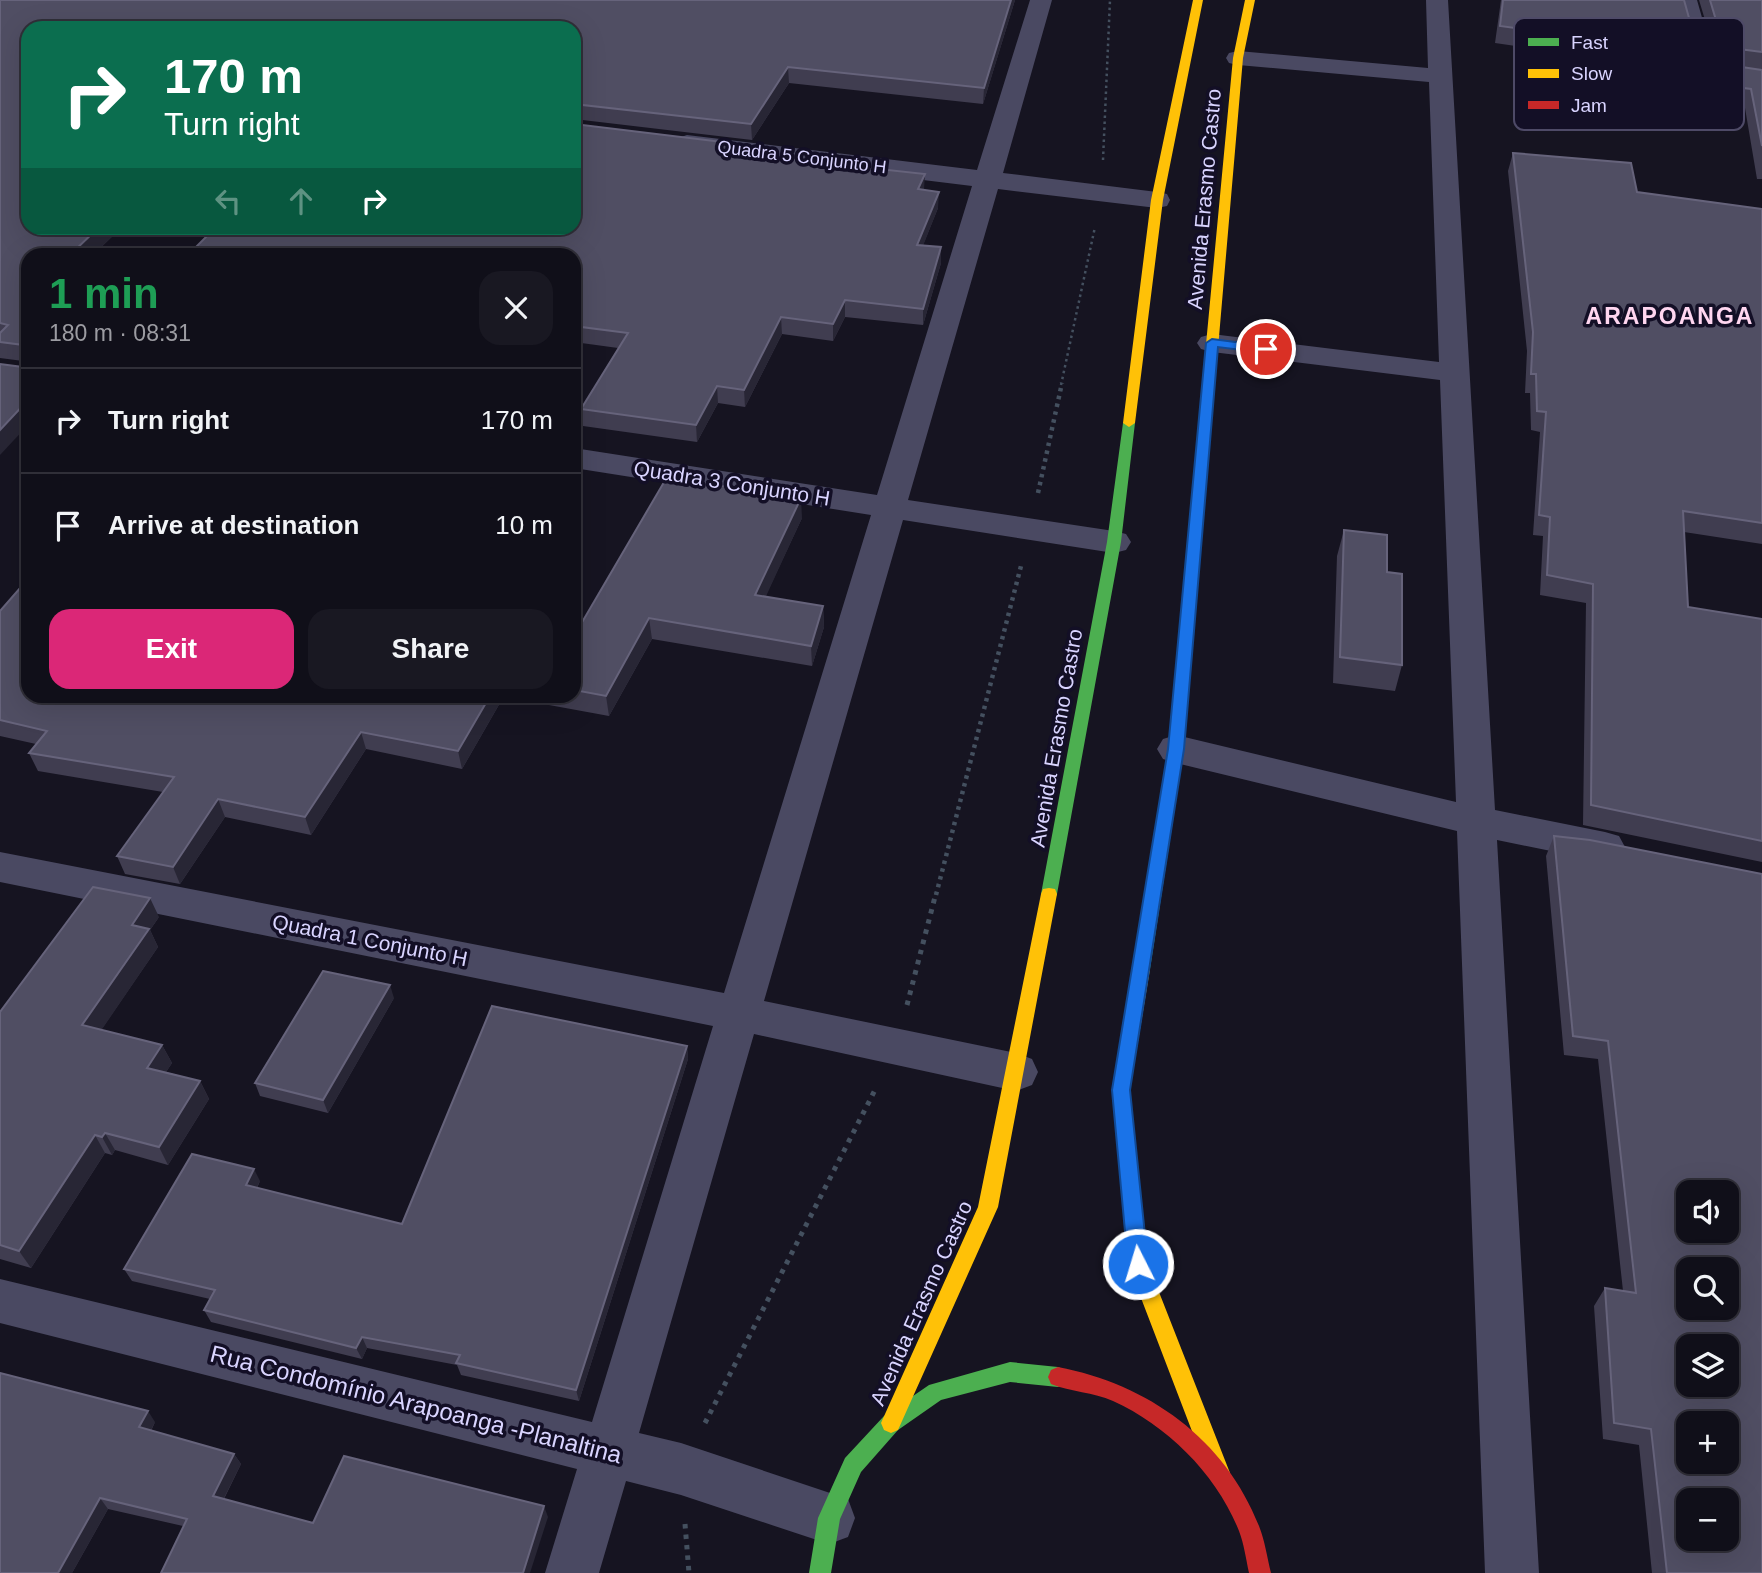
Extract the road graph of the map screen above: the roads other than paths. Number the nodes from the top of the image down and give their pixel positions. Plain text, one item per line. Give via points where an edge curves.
1 (1041, 0) edge
2 (1198, 0) edge
3 (1250, 0) edge
4 (1437, 0) edge
5 (1686, 0) edge
6 (1691, 18) edge
7 (1238, 58) junction
8 (1440, 76) junction
9 (1744, 78) edge
10 (1762, 80) edge
11 (657, 139) edge
12 (989, 180) junction
13 (1157, 200) junction
14 (1212, 343) junction
15 (1454, 373) junction
16 (581, 459) edge
17 (891, 508) junction
18 (1114, 542) junction
19 (1176, 749) junction
20 (1476, 821) junction
21 (1639, 853) edge
22 (0, 867) edge
23 (739, 1013) junction
24 (1016, 1072) junction
25 (0, 1301) edge
26 (891, 1423) junction
27 (608, 1452) junction
28 (1219, 1473) junction
29 (829, 1518) junction
30 (572, 1573) edge
31 (820, 1573) edge
32 (1260, 1573) edge
33 (1512, 1573) edge

1 - 12 street
2 - 13 main road, Avenida Erasmo Castro
3 - 7 main road, Avenida Erasmo Castro
4 - 8 street
5 - 6 street
7 - 8 street
7 - 14 main road, Avenida Erasmo Castro
8 - 15 street
9 - 10 street
11 - 12 street, Quadra 5 Conjunto H
12 - 13 street, Quadra 5 Conjunto H
12 - 17 street
13 - 18 main road, Avenida Erasmo Castro
14 - 15 street
14 - 19 main road, Avenida Erasmo Castro
15 - 20 street
16 - 17 street, Quadra 3 Conjunto H
17 - 18 street, Quadra 3 Conjunto H
17 - 23 street
18 - 24 main road, Avenida Erasmo Castro
19 - 20 street
19 - 28 main road, Avenida Erasmo Castro via 1121,1090 1138,1264
20 - 21 street
20 - 33 street
22 - 23 street, Quadra 1 Conjunto H
23 - 24 street, Quadra 1 Conjunto H
23 - 27 street
24 - 26 main road, Avenida Erasmo Castro via 988,1207
25 - 27 street, Rua Condomínio Arapoanga -Planaltina
26 - 28 main road via 936,1392 1010,1372 1087,1380 1161,1415
26 - 29 main road via 853,1465
27 - 29 street, Rua Condomínio Arapoanga -Planaltina via 681,1469
27 - 30 street
28 - 32 main road via 1248,1525
29 - 31 main road

